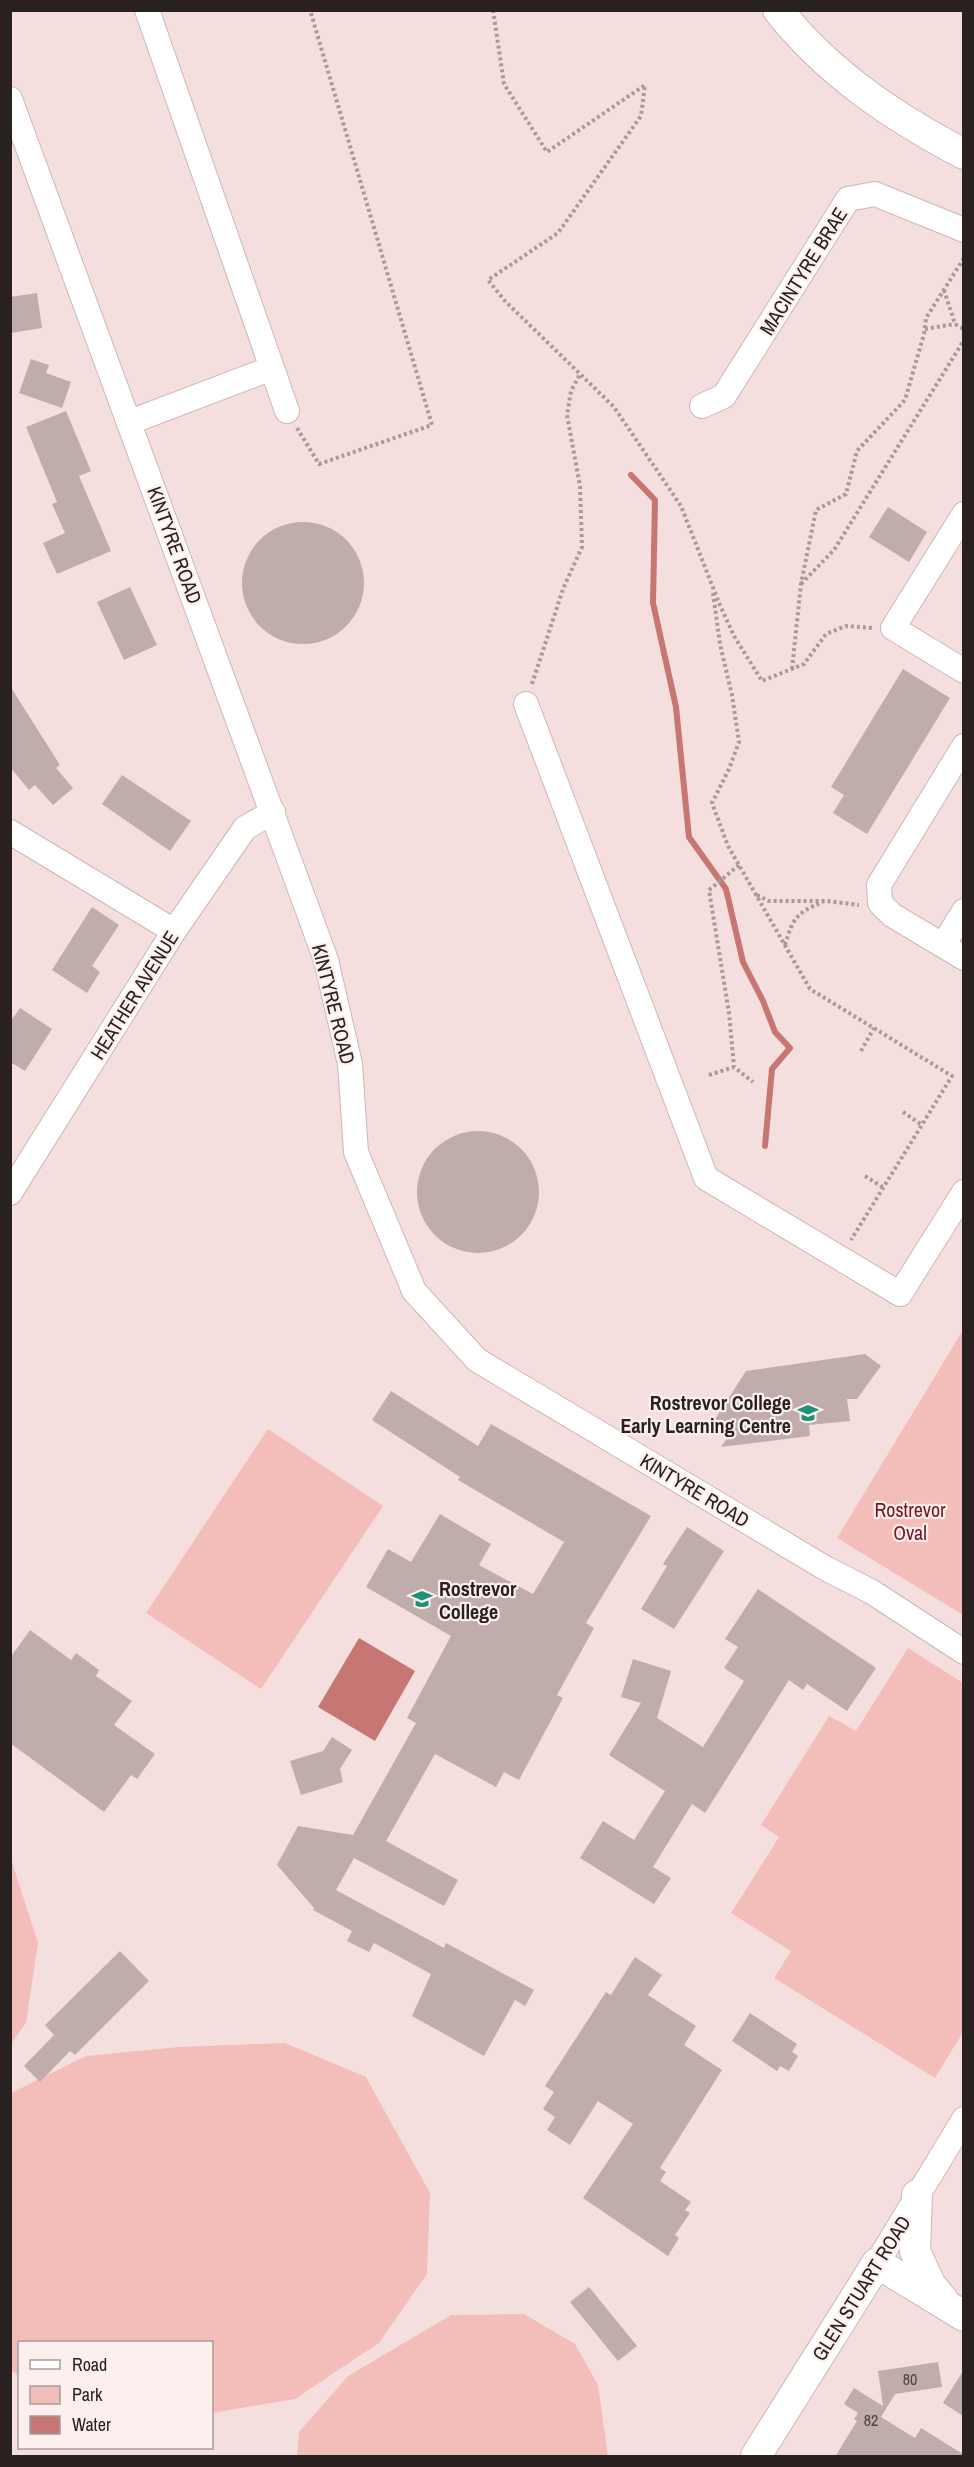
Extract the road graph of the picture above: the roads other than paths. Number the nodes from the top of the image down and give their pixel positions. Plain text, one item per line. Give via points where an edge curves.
1 (147, 10) edge
2 (778, 10) edge
3 (10, 99) edge
4 (963, 154) edge
5 (963, 230) edge
6 (272, 368) junction
7 (702, 406) dead end
8 (287, 411) road end
9 (130, 422) junction
10 (963, 514) edge
11 (963, 671) edge
12 (526, 704) road end
13 (963, 746) edge
14 (273, 812) junction
15 (10, 832) edge
16 (963, 911) edge
17 (174, 931) junction
18 (943, 945) junction
19 (963, 958) edge
20 (17, 1168) edge
21 (963, 1192) edge
22 (10, 1193) edge
23 (963, 1652) edge
24 (963, 2119) edge
25 (917, 2195) junction
26 (877, 2263) junction
27 (956, 2312) edge
28 (756, 2457) edge

1 - 6 street
2 - 4 main road via 828,65 910,126
3 - 9 street, KINTYRE ROAD
5 - 7 street, MACINTYRE BRAE via 875,194 848,199 724,396
6 - 8 street
6 - 9 street
9 - 14 street, KINTYRE ROAD
10 - 11 street via 893,628
12 - 21 street via 706,1178 900,1294
13 - 18 street via 879,885 880,903 891,915
14 - 17 street, HEATHER AVENUE via 245,828
14 - 23 street, KINTYRE ROAD via 326,960 350,1064 356,1152 414,1291 477,1360 825,1568 872,1592
15 - 17 street
16 - 18 street
17 - 20 street, HEATHER AVENUE
18 - 19 street
20 - 22 street, HEATHER AVENUE
24 - 25 street, GLEN STUART ROAD
25 - 26 street, GLEN STUART ROAD
25 - 27 main road via 915,2252 930,2284
26 - 27 main road
26 - 28 main road, GLEN STUART ROAD

